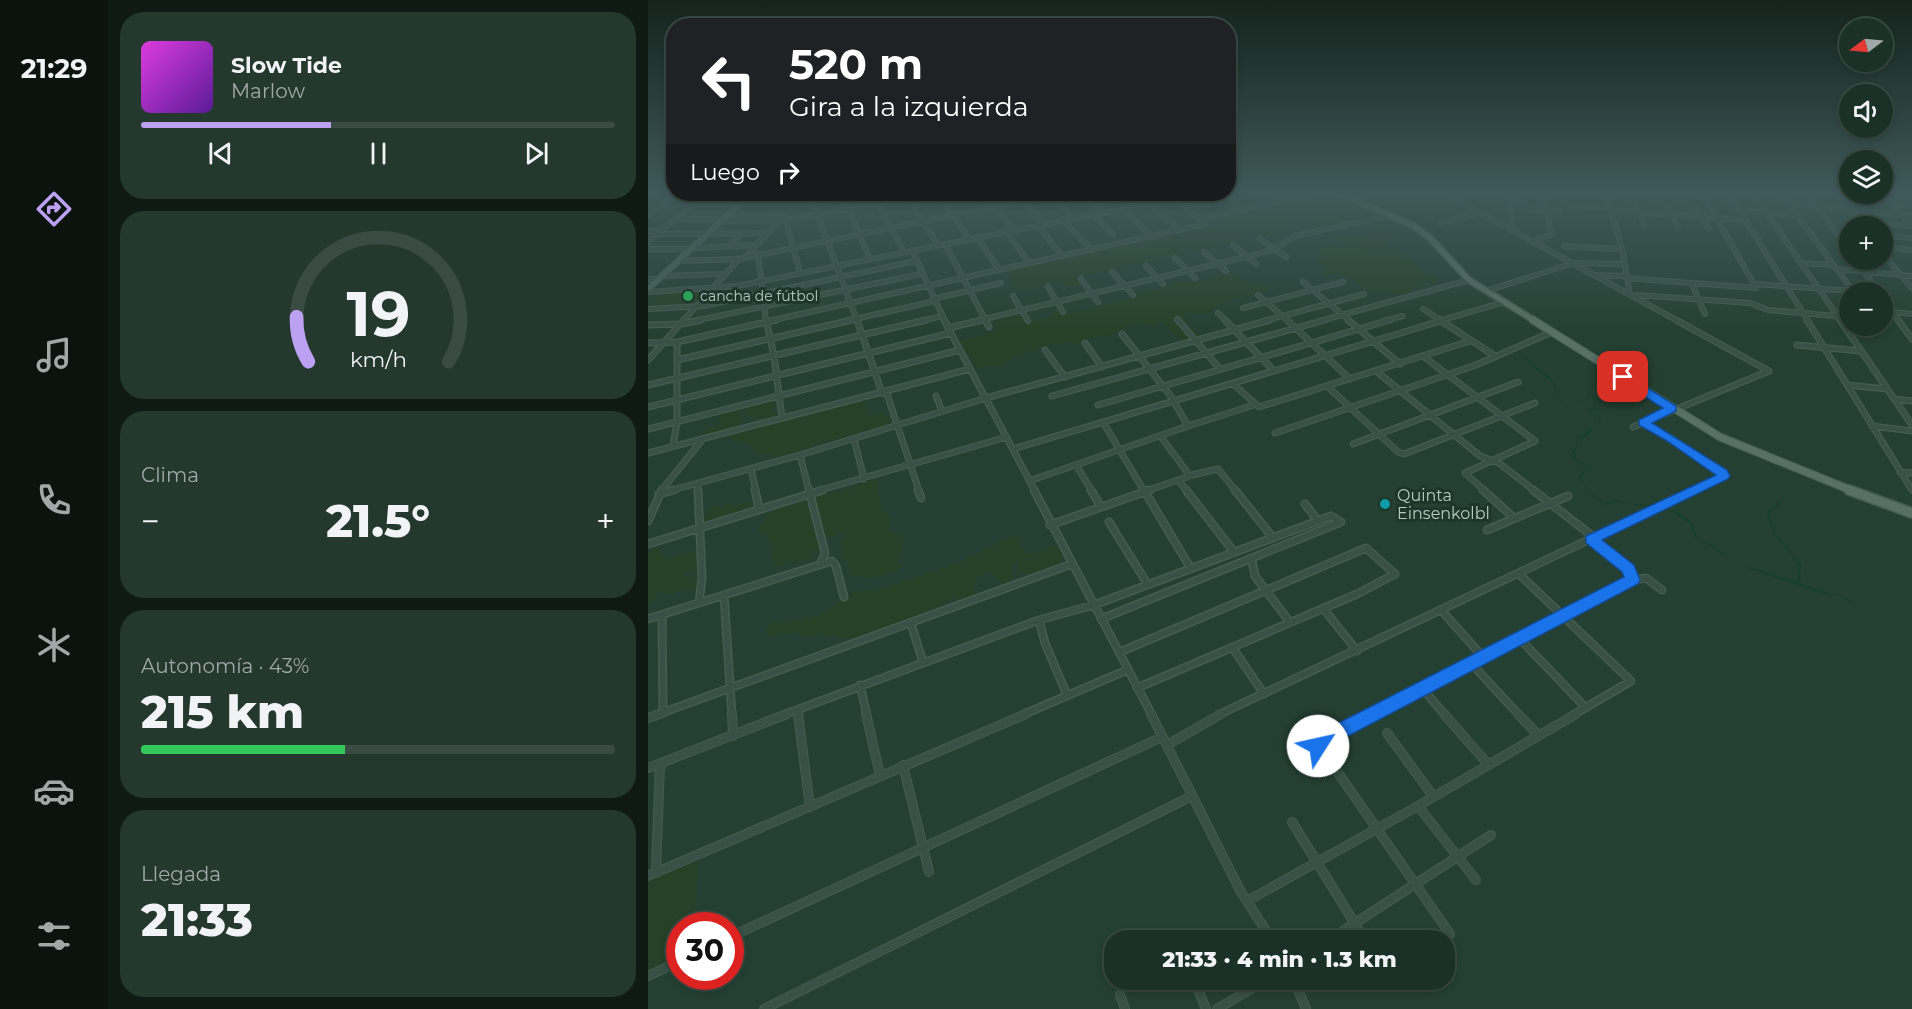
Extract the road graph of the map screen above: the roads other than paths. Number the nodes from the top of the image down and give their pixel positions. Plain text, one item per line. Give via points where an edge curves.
1 (702, 239) edge
2 (736, 239) edge
3 (761, 239) edge
4 (790, 239) edge
5 (828, 239) joint
6 (863, 239) edge
7 (898, 239) edge
8 (934, 239) edge
9 (969, 239) edge
10 (978, 239) edge
11 (1012, 239) edge
12 (1049, 239) edge
13 (1081, 239) edge
14 (1142, 239) edge
15 (1261, 239) edge
16 (1290, 239) edge
17 (1429, 239) edge
18 (1528, 239) edge
19 (1540, 239) edge
20 (1619, 239) edge
21 (1727, 239) edge
22 (1757, 239) edge
23 (1784, 239) edge
24 (1814, 239) edge
25 (1533, 242) junction
26 (945, 244) junction
27 (756, 245) junction
28 (938, 245) junction
29 (1233, 245) dead end
30 (729, 246) junction
31 (792, 246) junction
32 (1564, 246) dead end
33 (692, 248) junction
34 (1893, 248) edge
35 (648, 249) edge
36 (1274, 249) junction
37 (1622, 249) junction
38 (912, 250) junction
39 (1092, 250) junction
40 (1912, 250) edge
41 (904, 252) junction
42 (1204, 252) dead end
43 (758, 253) junction
44 (746, 256) junction
45 (1062, 256) junction
46 (1247, 257) junction
47 (1286, 257) dead end
48 (1175, 258) dead end
49 (739, 259) junction
50 (870, 259) junction
51 (679, 261) junction
52 (916, 262) junction
53 (1029, 263) junction
54 (1574, 263) junction
55 (1801, 263) junction
56 (1218, 264) junction
57 (1256, 264) dead end
58 (1624, 264) junction
59 (1893, 265) edge
60 (835, 266) junction
61 (1146, 266) dead end
62 (1835, 267) junction
63 (1839, 267) edge
64 (999, 270) junction
65 (1863, 270) joint
66 (1188, 271) junction
67 (1226, 271) dead end
68 (1112, 272) dead end
69 (800, 273) junction
70 (921, 273) junction
71 (726, 274) junction
72 (1594, 274) junction
73 (1900, 274) junction
74 (1912, 276) edge
75 (1627, 277) junction
76 (660, 278) junction
77 (840, 278) junction
78 (1157, 278) junction
79 (1195, 278) dead end
80 (648, 279) edge
81 (962, 279) junction
82 (1081, 279) dead end
83 (1469, 280) junction
84 (761, 281) junction
85 (1303, 282) dead end
86 (1343, 282) dead end
87 (1871, 282) edge
88 (1001, 283) dead end
89 (1164, 284) dead end
90 (1692, 284) junction
91 (1754, 284) junction
92 (1124, 285) junction
93 (927, 286) junction
94 (1786, 286) junction
95 (1048, 287) dead end
96 (1912, 288) edge
97 (713, 289) junction
98 (1817, 289) junction
99 (845, 290) junction
100 (969, 290) junction
101 (1312, 290) junction
102 (648, 291) edge
103 (1486, 291) junction
104 (762, 294) junction
105 (1091, 294) junction
106 (1364, 294) dead end
107 (1631, 294) junction
108 (1133, 295) dead end
109 (1258, 295) dead end
110 (1013, 296) dead end
111 (1698, 298) junction
112 (934, 300) junction
113 (1056, 302) junction
114 (1098, 302) dead end
115 (1265, 302) junction
116 (1504, 302) junction
117 (851, 303) junction
118 (1330, 304) junction
119 (698, 306) junction
120 (763, 308) junction
121 (1243, 308) dead end
122 (648, 309) edge
123 (1423, 309) dead end
124 (1021, 310) junction
125 (1064, 312) dead end
126 (1802, 312) junction
127 (1893, 312) joint
128 (1218, 313) dead end
129 (1705, 314) dead end
130 (1912, 314) edge
131 (1342, 315) junction
132 (943, 316) junction
133 (1283, 316) junction
134 (1402, 316) dead end
135 (1836, 316) junction
136 (856, 319) junction
137 (984, 319) junction
138 (1177, 319) dead end
139 (1028, 321) dead end
140 (1441, 321) junction
141 (766, 322) junction
142 (682, 324) junction
143 (648, 325) edge
144 (989, 327) dead end
145 (1295, 327) junction
146 (1360, 329) junction
147 (950, 330) junction
148 (1235, 330) junction
149 (1552, 332) junction
150 (1122, 334) dead end
151 (861, 336) junction
152 (770, 338) junction
153 (1912, 339) edge
154 (1197, 341) junction
155 (1246, 341) junction
156 (1374, 341) junction
157 (1470, 341) junction
158 (677, 342) junction
159 (1312, 342) junction
160 (648, 343) edge
161 (664, 343) junction
162 (1085, 343) dead end
163 (1797, 345) dead end
164 (1824, 347) junction
165 (960, 350) junction
166 (1045, 350) dead end
167 (1860, 351) junction
168 (1206, 352) junction
169 (867, 353) junction
170 (774, 356) junction
171 (1325, 356) junction
172 (1423, 356) junction
173 (1495, 356) junction
174 (1140, 357) junction
175 (1262, 357) junction
176 (648, 360) edge
177 (676, 360) junction
178 (1400, 364) junction
179 (1102, 367) junction
180 (1148, 368) junction
181 (970, 369) junction
182 (1220, 369) junction
183 (873, 371) junction
184 (1274, 371) junction
185 (1376, 371) junction
186 (1448, 374) junction
187 (777, 375) junction
188 (1065, 377) junction
189 (1350, 379) junction
190 (677, 380) junction
191 (1518, 382) dead end
192 (1233, 384) junction
193 (648, 385) edge
194 (1847, 385) junction
195 (1162, 386) junction
196 (1327, 386) junction
197 (1887, 389) junction
198 (1400, 390) junction
199 (878, 391) junction
200 (780, 394) junction
201 (936, 396) dead end
202 (1052, 396) dead end
203 (1478, 396) junction
204 (986, 398) junction
205 (678, 399) junction
206 (1894, 399) junction
207 (1174, 401) junction
208 (1912, 401) edge
209 (1535, 403) dead end
210 (1098, 405) dead end
211 (1254, 405) junction
212 (1348, 406) junction
213 (648, 407) edge
214 (1672, 409) junction
215 (942, 411) junction
216 (1430, 415) junction
217 (1503, 416) junction
218 (782, 418) junction
219 (677, 422) junction
220 (1103, 422) junction
221 (1643, 423) junction
222 (1912, 425) edge
223 (897, 426) junction
224 (1188, 426) junction
225 (1872, 426) junction
226 (1633, 427) dead end
227 (648, 429) edge
228 (1912, 431) edge
229 (1275, 433) dead end
230 (1379, 434) junction
231 (1455, 435) junction
232 (1007, 437) junction
233 (1161, 437) junction
234 (703, 438) junction
235 (854, 439) junction
236 (1353, 444) dead end
237 (673, 446) junction
238 (1013, 449) junction
239 (1119, 451) junction
240 (648, 453) edge
241 (800, 455) junction
242 (1480, 456) junction
243 (1494, 460) junction
244 (1076, 465) junction
245 (1485, 465) junction
246 (910, 466) junction
247 (751, 469) junction
248 (1900, 472) junction
249 (1912, 473) edge
250 (1188, 476) junction
251 (864, 479) junction
252 (1029, 481) junction
253 (1179, 481) junction
254 (698, 483) junction
255 (1912, 490) edge
256 (1143, 493) junction
257 (658, 494) junction
258 (810, 494) junction
259 (1568, 496) dead end
260 (921, 498) dead end
261 (1550, 503) junction
262 (1305, 504) dead end
263 (1101, 507) junction
264 (759, 508) junction
265 (1912, 513) edge
266 (1514, 518) junction
267 (648, 521) edge
268 (1318, 521) junction
269 (1109, 522) dead end
270 (1050, 525) junction
271 (699, 528) junction
272 (1487, 530) dead end
273 (1273, 537) junction
274 (1593, 538) junction
275 (648, 544) edge
276 (1234, 552) junction
277 (1252, 561) junction
278 (821, 564) junction
279 (1072, 564) junction
280 (1191, 569) junction
281 (1519, 574) junction
282 (1632, 580) junction
283 (1148, 585) junction
284 (1662, 590) dead end
285 (1266, 591) junction
286 (724, 594) junction
287 (844, 597) dead end
288 (699, 603) junction
289 (1094, 605) junction
290 (1323, 608) junction
291 (1441, 610) junction
292 (662, 615) junction
293 (1566, 616) junction
294 (648, 619) edge
295 (1101, 619) junction
296 (1039, 620) junction
297 (1289, 621) junction
298 (911, 624) junction
299 (1520, 639) junction
300 (1232, 648) junction
301 (1357, 651) junction
302 (1119, 652) junction
303 (1483, 657) junction
304 (923, 662) junction
305 (1471, 663) junction
306 (1127, 670) junction
307 (860, 685) junction
308 (731, 688) junction
309 (1137, 688) junction
310 (1422, 688) junction
311 (1264, 694) junction
312 (1066, 695) junction
313 (1586, 708) junction
314 (798, 710) junction
315 (663, 712) junction
316 (648, 718) edge
317 (1387, 733) dead end
318 (1538, 735) junction
319 (733, 736) junction
320 (1162, 736) junction
321 (1167, 745) junction
322 (660, 764) junction
323 (1488, 764) junction
324 (903, 765) junction
325 (648, 768) edge
326 (880, 775) junction
327 (1192, 796) junction
328 (1433, 796) junction
329 (1418, 806) junction
330 (810, 807) junction
331 (1292, 822) dead end
332 (1376, 829) junction
333 (1491, 835) dead end
334 (922, 847) junction
335 (1456, 857) junction
336 (1317, 862) junction
337 (929, 872) dead end
338 (652, 875) edge
339 (1476, 880) dead end
340 (1414, 885) junction
341 (1247, 901) junction
342 (1354, 924) junction
343 (744, 930) edge
344 (1266, 930) edge
345 (1345, 930) edge
346 (1358, 930) edge
347 (1447, 930) edge
348 (666, 968) edge
349 (648, 976) edge
350 (1198, 990) edge
351 (1249, 990) edge
352 (1298, 990) edge
353 (1120, 995) dead end
354 (764, 1009) edge
355 (1125, 1009) edge
356 (1206, 1009) edge
357 (1217, 1009) edge
358 (1306, 1009) edge

1 - 33 main road
2 - 30 street
3 - 27 street
4 - 31 street
5 - 31 street
5 - 60 street
6 - 50 street
7 - 41 street
8 - 28 street
9 - 26 street
10 - 64 street
11 - 53 street
12 - 45 street
13 - 39 street
14 - 39 street
15 - 36 street
16 - 36 street
17 - 83 main road
18 - 25 street
19 - 25 street
20 - 37 street
21 - 91 street
22 - 94 street
23 - 55 street
24 - 62 street
25 - 54 street
26 - 28 street
26 - 81 street
27 - 30 street
27 - 44 street
28 - 38 street
29 - 46 street
30 - 33 street
31 - 43 street
31 - 69 street
32 - 37 street
33 - 35 street
33 - 51 main road
34 - 40 street
36 - 46 street
36 - 47 street
37 - 58 street
38 - 41 street
38 - 52 street
39 - 45 street
41 - 50 street
42 - 56 street
43 - 44 street
43 - 84 street
44 - 49 street
45 - 53 street
46 - 56 street
46 - 57 street
48 - 66 street
49 - 51 street
49 - 71 street
50 - 60 street
51 - 76 main road
52 - 70 street
52 - 77 street
53 - 64 street
54 - 58 street
54 - 72 street
54 - 103 street
55 - 62 street
55 - 98 street
56 - 66 street
56 - 67 street
58 - 75 street
59 - 73 street
60 - 69 street
60 - 77 street
61 - 78 street
62 - 63 street
62 - 98 street via 1853,291
64 - 81 street
65 - 73 street
65 - 87 street
66 - 78 street
66 - 79 street
68 - 92 street
69 - 84 street
70 - 93 street
70 - 99 street
71 - 76 street
71 - 97 street
72 - 75 street
72 - 107 street
73 - 74 street
73 - 96 street
75 - 90 street
75 - 107 street
76 - 80 street
76 - 102 main road
77 - 99 street
77 - 104 street
78 - 89 street
78 - 92 street
81 - 93 street
81 - 100 street
82 - 105 street
83 - 103 main road
83 - 131 street
84 - 97 street
84 - 104 street
85 - 101 street
86 - 101 street
88 - 100 street
90 - 91 street via 1756,288
90 - 111 street
91 - 94 street
92 - 105 street
92 - 108 street
93 - 112 street
93 - 117 street
94 - 98 street
94 - 126 street
95 - 113 street
97 - 102 street
97 - 119 street
98 - 135 street
99 - 117 street
99 - 120 street
100 - 112 street
100 - 137 street
101 - 115 street
101 - 118 street
103 - 116 main road
104 - 119 street
104 - 120 street
105 - 113 street
105 - 114 street
106 - 118 street
107 - 111 street
107 - 214 street via 1769,371
109 - 115 street
110 - 124 street
111 - 126 street
111 - 129 street
112 - 132 street
112 - 136 street
113 - 124 street
113 - 125 street
115 - 121 street
115 - 133 street
116 - 140 street
116 - 149 main road
117 - 136 street
117 - 141 street
118 - 131 street
118 - 133 street
119 - 122 street
119 - 142 street
120 - 141 street
120 - 142 street
123 - 140 street
124 - 137 street
124 - 139 street
126 - 135 street
126 - 164 street
127 - 130 street
127 - 153 street
128 - 148 street
131 - 145 street
131 - 146 street
132 - 147 street
132 - 151 street
133 - 145 street
133 - 148 street
134 - 146 street
135 - 167 street
136 - 151 street
136 - 152 street
137 - 144 street
137 - 147 street
138 - 154 street
140 - 156 street
140 - 157 street
141 - 152 street
141 - 158 street
142 - 143 street
142 - 161 street
145 - 155 street
145 - 159 street
146 - 156 street
146 - 159 street
147 - 165 street
147 - 169 street
148 - 154 street
148 - 155 street
149 - 173 street
149 - 214 main road
150 - 174 street
151 - 169 street
151 - 170 street
152 - 170 street
152 - 177 street
154 - 168 street
154 - 174 street
155 - 168 street
155 - 175 street
156 - 171 street
156 - 178 street
157 - 172 street
157 - 173 street
158 - 161 street
158 - 177 street
159 - 171 street
159 - 175 street
160 - 161 street
161 - 176 street
162 - 179 street
163 - 164 street
164 - 167 street
164 - 194 street
165 - 181 street
165 - 183 street
166 - 188 street
167 - 197 street
168 - 180 street
168 - 182 street
169 - 183 street
169 - 187 street
170 - 187 street
170 - 190 street
171 - 184 street
171 - 189 street
172 - 178 street
172 - 186 street
173 - 186 street
174 - 179 street
174 - 180 street
175 - 182 street
175 - 184 street
177 - 190 street
178 - 185 street
179 - 188 street
180 - 195 street
180 - 202 street
181 - 199 street
181 - 204 street
182 - 195 street
183 - 199 street
183 - 200 street
184 - 192 street
185 - 189 street
185 - 198 street
186 - 198 street
186 - 203 street
187 - 200 street
187 - 205 street
188 - 204 street
189 - 196 street
190 - 193 street
190 - 205 street
191 - 203 street
192 - 207 street
192 - 211 street
194 - 197 street
194 - 225 street
195 - 207 street
195 - 210 street
196 - 211 street via 1259,407
196 - 212 street
197 - 206 street
198 - 212 street
198 - 216 street
199 - 218 street
199 - 223 street via 887,394
200 - 218 street
200 - 219 street
201 - 215 street
203 - 216 street
203 - 217 street
204 - 215 street
204 - 232 street
205 - 213 street
205 - 219 street
206 - 208 street
206 - 222 street
207 - 220 street
207 - 224 street
209 - 217 street
211 - 224 street
212 - 229 street
212 - 230 street
214 - 221 street
214 - 265 main road via 1747,449
215 - 223 street
216 - 230 street
216 - 231 street
217 - 231 street
217 - 243 street via 1535,441
218 - 234 street
219 - 227 street
219 - 237 street
220 - 238 street
220 - 239 street
221 - 226 street
221 - 274 street via 1724,475
223 - 235 street
223 - 246 street
224 - 233 street
225 - 228 street
225 - 248 street
230 - 231 street via 1404,454
230 - 236 street
231 - 242 street
232 - 238 street
232 - 246 street
233 - 239 street
233 - 250 street
234 - 237 street
234 - 257 street
235 - 241 street
235 - 251 street
237 - 240 street
238 - 252 street
239 - 244 street
239 - 256 street
241 - 247 street
241 - 258 street
242 - 243 street
242 - 245 street
243 - 245 street
243 - 261 street
244 - 252 street
244 - 263 street
245 - 266 street via 1466,476
246 - 251 street
246 - 260 street
247 - 254 street
247 - 264 street
248 - 249 street
248 - 255 street
250 - 253 street
250 - 273 street via 1218,469
251 - 258 street
252 - 270 street
253 - 256 street
253 - 276 street
254 - 257 street
254 - 271 street
256 - 263 street
256 - 280 street
257 - 267 street
258 - 264 street
258 - 278 street via 825,553
259 - 261 street
261 - 266 street
261 - 274 street
262 - 268 street
263 - 270 street
264 - 271 street
266 - 272 street
268 - 273 street
268 - 277 street via 1333,515 1341,523
269 - 283 street
270 - 279 street
271 - 275 street
271 - 288 street
273 - 276 street
274 - 281 street
274 - 282 street via 1628,569
276 - 280 street
277 - 285 street via 1253,572
277 - 295 street
278 - 286 street
278 - 287 street via 835,563
279 - 289 street
279 - 298 street
280 - 283 street
281 - 291 street
281 - 293 street
282 - 284 street via 1646,578
282 - 293 street
283 - 289 street
285 - 290 street via 1368,548 1395,574
285 - 297 street
285 - 302 street
286 - 288 street
286 - 308 street
288 - 292 street
289 - 295 street
289 - 296 street
290 - 297 street
290 - 301 street
291 - 301 street
291 - 303 street
292 - 294 street
292 - 315 street
293 - 299 street
293 - 313 street via 1631,681
295 - 302 street
296 - 304 street
296 - 312 street
297 - 300 street
298 - 304 street
298 - 308 street
299 - 303 street
299 - 313 street
300 - 309 street
300 - 311 street
301 - 311 street
302 - 306 street
303 - 305 street
304 - 307 street
305 - 310 street
305 - 318 street
306 - 309 street
306 - 312 street
307 - 314 street
307 - 326 street
308 - 315 street
308 - 319 street
309 - 320 street
310 - 323 street
310 - 332 street via 1318,744
311 - 321 street via 1192,728
312 - 324 street
313 - 318 street
314 - 319 street
314 - 330 street
315 - 316 street
317 - 328 street
318 - 323 street
319 - 322 street
320 - 321 street
320 - 334 street
321 - 327 street
322 - 325 street
322 - 338 street
323 - 328 street
324 - 326 street
324 - 334 street
326 - 330 street
327 - 341 street
327 - 354 street
328 - 329 street
329 - 332 street
329 - 335 street
330 - 338 street
331 - 336 street
332 - 336 street
332 - 340 street
333 - 335 street
334 - 337 street
334 - 343 street
335 - 339 street
335 - 340 street
336 - 341 street
336 - 342 street
340 - 342 street
340 - 347 street
341 - 344 street
342 - 345 street
342 - 346 street
348 - 349 street
350 - 356 street
351 - 357 street
352 - 358 street
353 - 355 street

